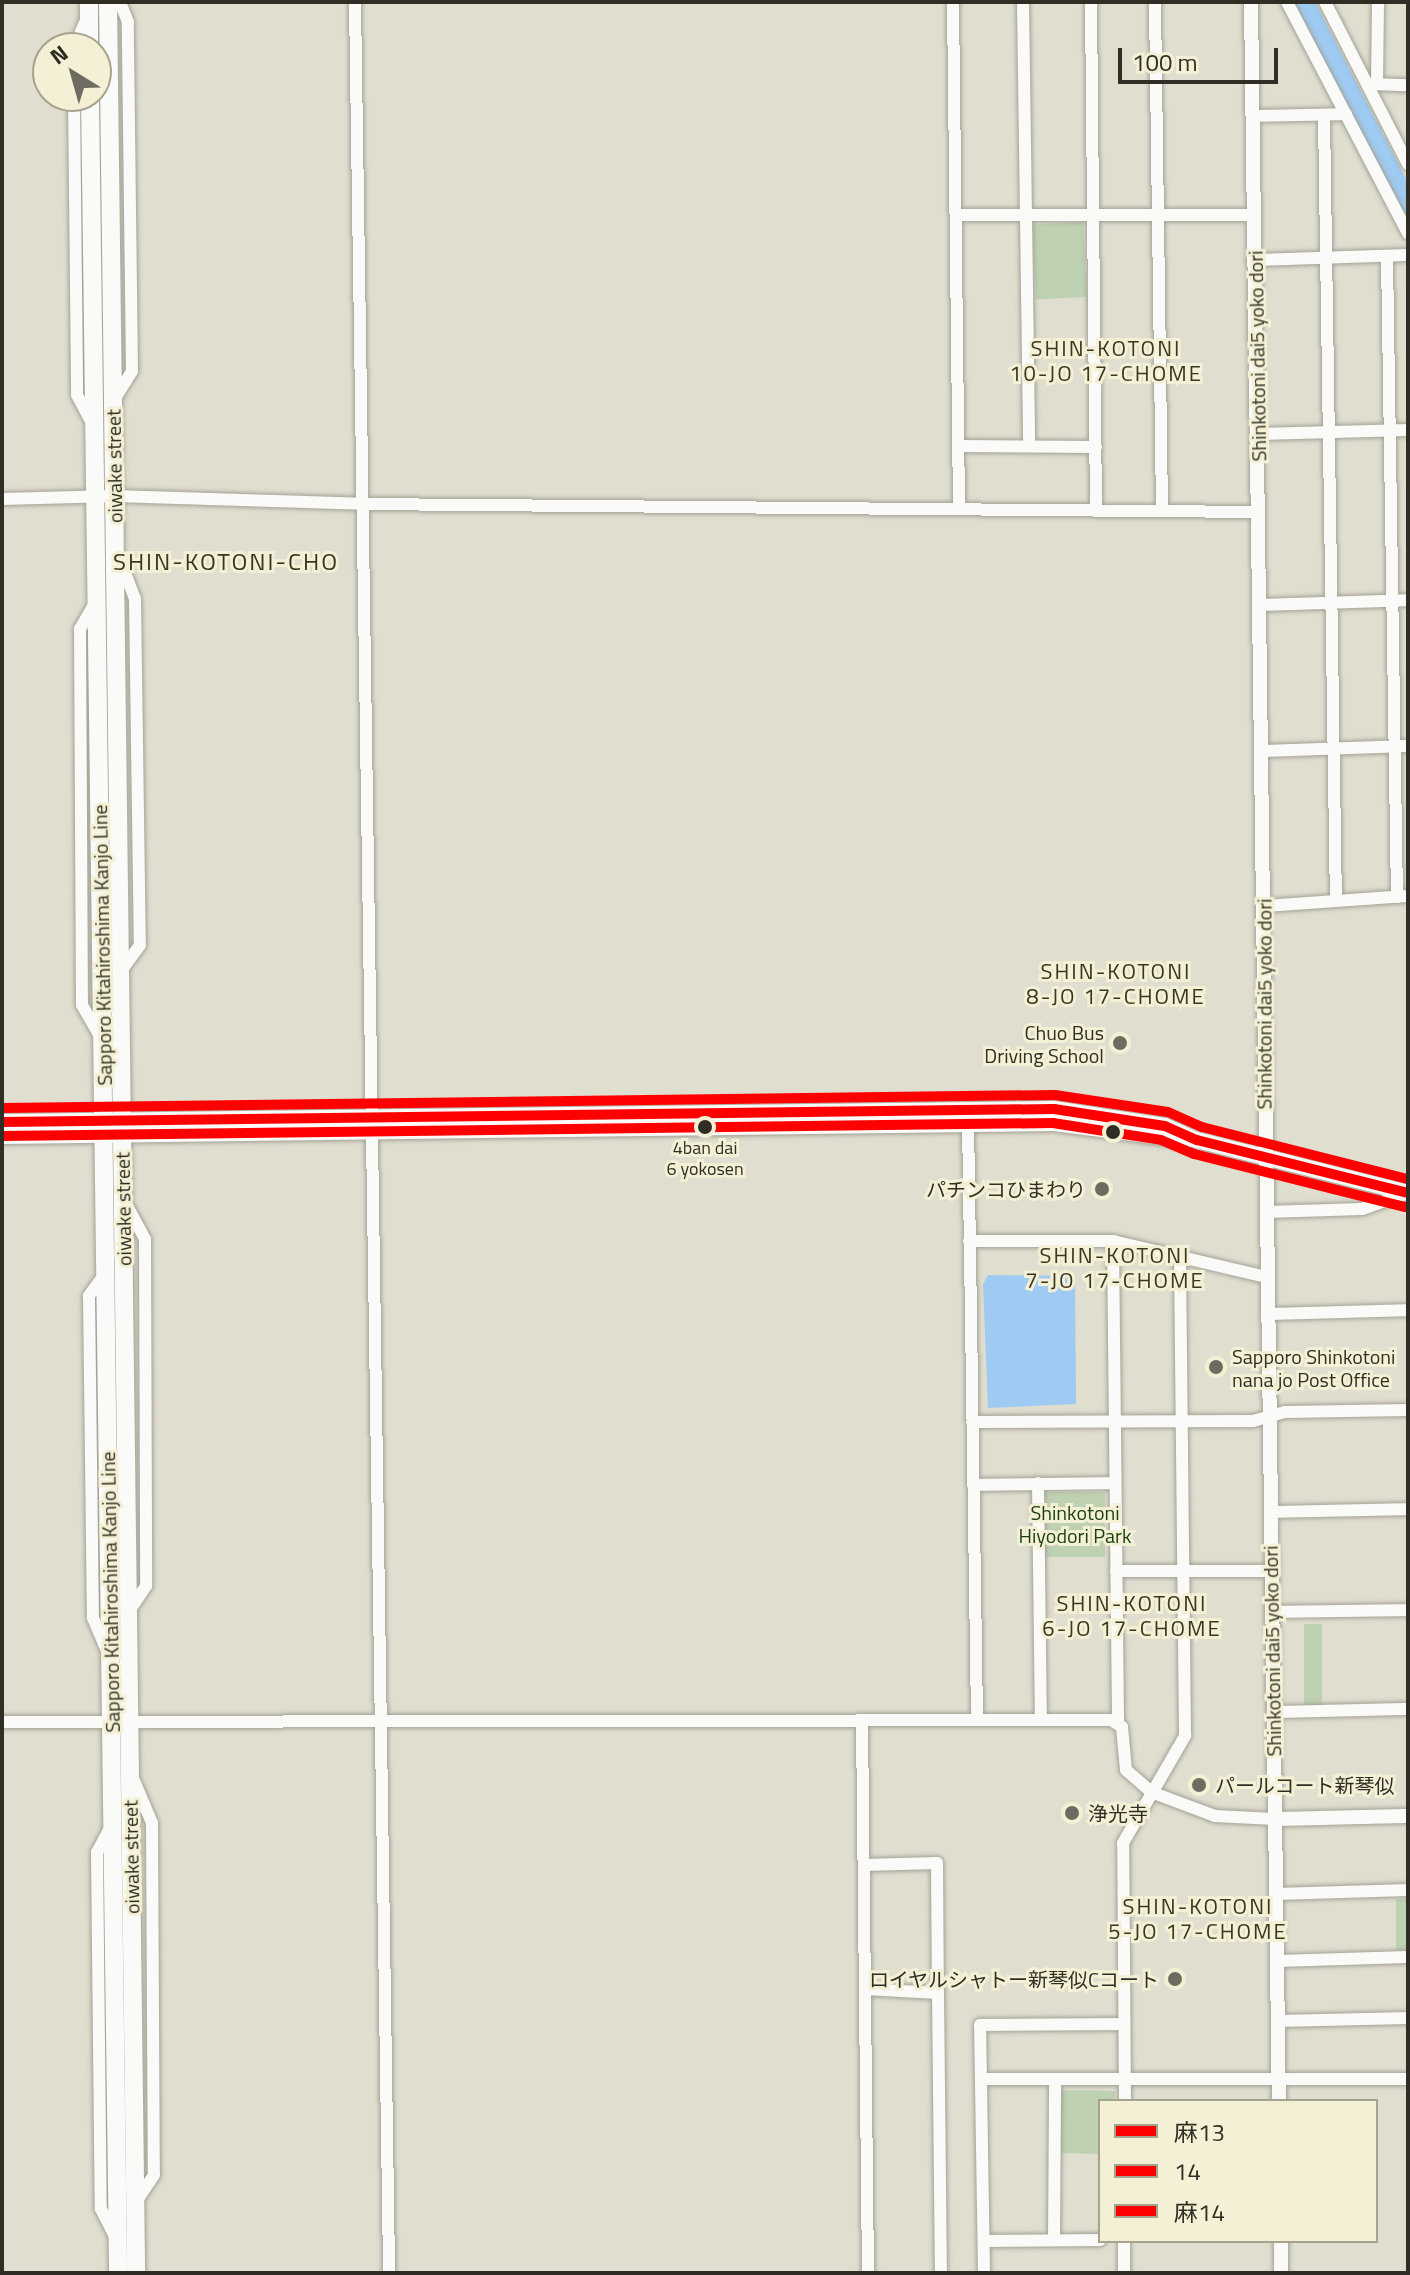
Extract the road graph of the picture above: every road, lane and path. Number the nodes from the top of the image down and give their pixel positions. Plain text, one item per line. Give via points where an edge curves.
1 (108, 2) edge
2 (120, 2) edge
3 (355, 2) edge
4 (953, 2) edge
5 (1023, 2) edge
6 (1091, 2) edge
7 (1155, 2) edge
8 (1251, 2) edge
9 (1287, 2) edge
10 (1325, 2) edge
11 (1378, 2) edge
12 (89, 8) edge
13 (80, 32) edge
14 (89, 32) edge
15 (1372, 84) junction
16 (1408, 85) edge
17 (74, 112) edge
18 (90, 112) edge
19 (1346, 114) junction
20 (1324, 115) junction
21 (1253, 116) junction
22 (1408, 164) edge
23 (1026, 214) junction
24 (956, 215) junction
25 (1093, 215) junction
26 (1158, 215) junction
27 (1255, 215) junction
28 (1408, 233) edge
29 (1408, 255) edge
30 (1387, 256) junction
31 (1327, 258) junction
32 (1255, 260) junction
33 (113, 401) junction
34 (95, 428) junction
35 (1408, 430) edge
36 (1391, 431) junction
37 (1329, 433) junction
38 (1259, 434) junction
39 (958, 446) junction
40 (1029, 446) junction
41 (1096, 447) junction
42 (105, 498) junction
43 (2, 499) edge
44 (362, 504) junction
45 (959, 509) junction
46 (1096, 511) junction
47 (1162, 511) junction
48 (1259, 512) junction
49 (1393, 600) junction
50 (1408, 600) edge
51 (1333, 602) junction
52 (1260, 605) junction
53 (1393, 746) junction
54 (1408, 746) edge
55 (1334, 749) junction
56 (1262, 751) junction
57 (1402, 897) edge
58 (1336, 901) junction
59 (1264, 906) junction
60 (968, 1118) junction
61 (2, 1122) edge
62 (371, 1124) junction
63 (113, 1128) junction
64 (2, 1136) edge
65 (1264, 1157) junction
66 (1408, 1193) edge
67 (1266, 1212) junction
68 (969, 1241) junction
69 (1113, 1241) junction
70 (1180, 1257) junction
71 (1267, 1277) junction
72 (1408, 1310) edge
73 (1267, 1314) junction
74 (1408, 1410) edge
75 (1269, 1417) junction
76 (972, 1422) junction
77 (1117, 1422) junction
78 (1183, 1422) junction
79 (1038, 1483) junction
80 (1115, 1483) junction
81 (973, 1485) junction
82 (1408, 1509) edge
83 (1270, 1512) junction
84 (1183, 1570) junction
85 (1116, 1571) junction
86 (1271, 1571) junction
87 (1408, 1610) edge
88 (1272, 1612) junction
89 (1408, 1709) edge
90 (1273, 1712) junction
91 (862, 1720) junction
92 (977, 1720) junction
93 (1041, 1720) junction
94 (120, 1721) junction
95 (381, 1721) junction
96 (2, 1722) edge
97 (1118, 1723) junction
98 (1151, 1792) junction
99 (1408, 1816) edge
100 (1274, 1819) junction
101 (864, 1865) junction
102 (1408, 1890) edge
103 (1276, 1894) junction
104 (1408, 1957) edge
105 (1277, 1961) junction
106 (865, 1989) junction
107 (938, 1993) junction
108 (1408, 2018) edge
109 (1278, 2021) junction
110 (1124, 2024) junction
111 (1278, 2078) junction
112 (981, 2079) junction
113 (1055, 2079) junction
114 (1408, 2079) edge
115 (1125, 2080) junction
116 (1125, 2099) edge
117 (1279, 2099) edge
118 (1054, 2239) junction
119 (1098, 2240) edge
120 (984, 2241) junction
121 (1124, 2243) edge
122 (1281, 2243) edge
123 (118, 2273) edge
124 (136, 2273) edge
125 (389, 2273) edge
126 (868, 2273) edge
127 (941, 2273) edge
128 (984, 2273) edge
129 (1124, 2273) edge
130 (1281, 2273) edge

1 - 33 main road, oiwake street
2 - 33 street via 128,22 132,371
3 - 44 street
4 - 24 street
5 - 23 street
6 - 25 street
7 - 26 street
8 - 21 street, Shinkotoni dai5 yoko dori
9 - 19 street
10 - 15 street
11 - 15 street
12 - 13 street
12 - 14 main road
15 - 16 street
15 - 22 street
17 - 34 street via 77,395
18 - 34 main road, Sapporo Kitahiroshima Kanjo Line
19 - 20 street
19 - 28 street
20 - 21 street
20 - 31 street
21 - 27 street, Shinkotoni dai5 yoko dori
23 - 24 street
23 - 25 street
23 - 40 street
24 - 39 street
25 - 26 street
25 - 41 street
26 - 27 street
26 - 47 street
27 - 32 street, Shinkotoni dai5 yoko dori
29 - 30 street
30 - 31 street
30 - 36 street
31 - 32 street
31 - 37 street
32 - 38 street, Shinkotoni dai5 yoko dori
33 - 42 main road, oiwake street
34 - 42 main road, Sapporo Kitahiroshima Kanjo Line
35 - 36 street
36 - 37 street
36 - 49 street
37 - 38 street
37 - 51 street
38 - 48 street, Shinkotoni dai5 yoko dori
39 - 40 street
39 - 45 street
40 - 41 street
41 - 46 street
42 - 43 street
42 - 44 street
42 - 63 main road, Sapporo Kitahiroshima Kanjo Line via 97,600 103,1042
42 - 63 main road, oiwake street via 115,543 120,973
44 - 45 street
44 - 62 street
45 - 46 street
46 - 47 street
47 - 48 street
48 - 52 street, Shinkotoni dai5 yoko dori
49 - 50 street
49 - 51 street
49 - 53 street
51 - 52 street
51 - 55 street
52 - 56 street, Shinkotoni dai5 yoko dori
53 - 54 street
53 - 55 street
53 - 57 street
55 - 56 street
55 - 58 street
56 - 59 street, Shinkotoni dai5 yoko dori
57 - 58 street
58 - 59 street
59 - 65 street, Shinkotoni dai5 yoko dori
60 - 62 main road
60 - 65 main road via 1197,1140
60 - 68 street
61 - 63 main road
62 - 63 main road
62 - 95 street
63 - 64 main road
63 - 94 main road, Sapporo Kitahiroshima Kanjo Line via 106,1272 111,1659
63 - 94 main road, oiwake street via 123,1197 128,1612
65 - 66 main road
65 - 67 street, Shinkotoni dai5 yoko dori
66 - 67 street via 1362,1209
67 - 71 street, Shinkotoni dai5 yoko dori
68 - 69 street
68 - 76 street
69 - 70 street
69 - 77 street
70 - 71 street
70 - 78 street
71 - 73 street, Shinkotoni dai5 yoko dori
72 - 73 street
73 - 75 street, Shinkotoni dai5 yoko dori
74 - 75 street via 1285,1412
75 - 78 street
75 - 83 street, Shinkotoni dai5 yoko dori
76 - 77 street
76 - 81 street
77 - 78 street
77 - 80 street
78 - 84 street
79 - 80 street
79 - 81 street
79 - 93 street
80 - 85 street
81 - 92 street
82 - 83 street
83 - 86 street, Shinkotoni dai5 yoko dori
84 - 85 street
84 - 86 street
84 - 98 street via 1185,1736
85 - 97 street
86 - 88 street, Shinkotoni dai5 yoko dori
87 - 88 street
88 - 90 street, Shinkotoni dai5 yoko dori
89 - 90 street
90 - 100 street, Shinkotoni dai5 yoko dori
91 - 92 street
91 - 95 street
91 - 101 street
92 - 93 street
93 - 97 street
94 - 95 street
94 - 96 street
94 - 123 main road, Sapporo Kitahiroshima Kanjo Line via 113,1823
94 - 124 main road, oiwake street via 130,1771
95 - 125 street
97 - 98 street via 1126,1770
98 - 100 street via 1215,1816
98 - 110 street via 1123,1843
99 - 100 street
100 - 103 street, Shinkotoni dai5 yoko dori
101 - 106 street
101 - 107 street via 937,1863
102 - 103 street
103 - 105 street, Shinkotoni dai5 yoko dori
104 - 105 street
105 - 109 street, Shinkotoni dai5 yoko dori
106 - 107 street
106 - 126 street
107 - 127 street
108 - 109 street
109 - 111 street, Shinkotoni dai5 yoko dori
110 - 112 street via 980,2025
110 - 115 street
111 - 114 street
111 - 115 street
111 - 117 street, Shinkotoni dai5 yoko dori
112 - 113 street
112 - 120 street
113 - 115 street
113 - 118 street
115 - 116 street
118 - 119 street
118 - 120 street
120 - 128 street
121 - 129 street
122 - 130 street

